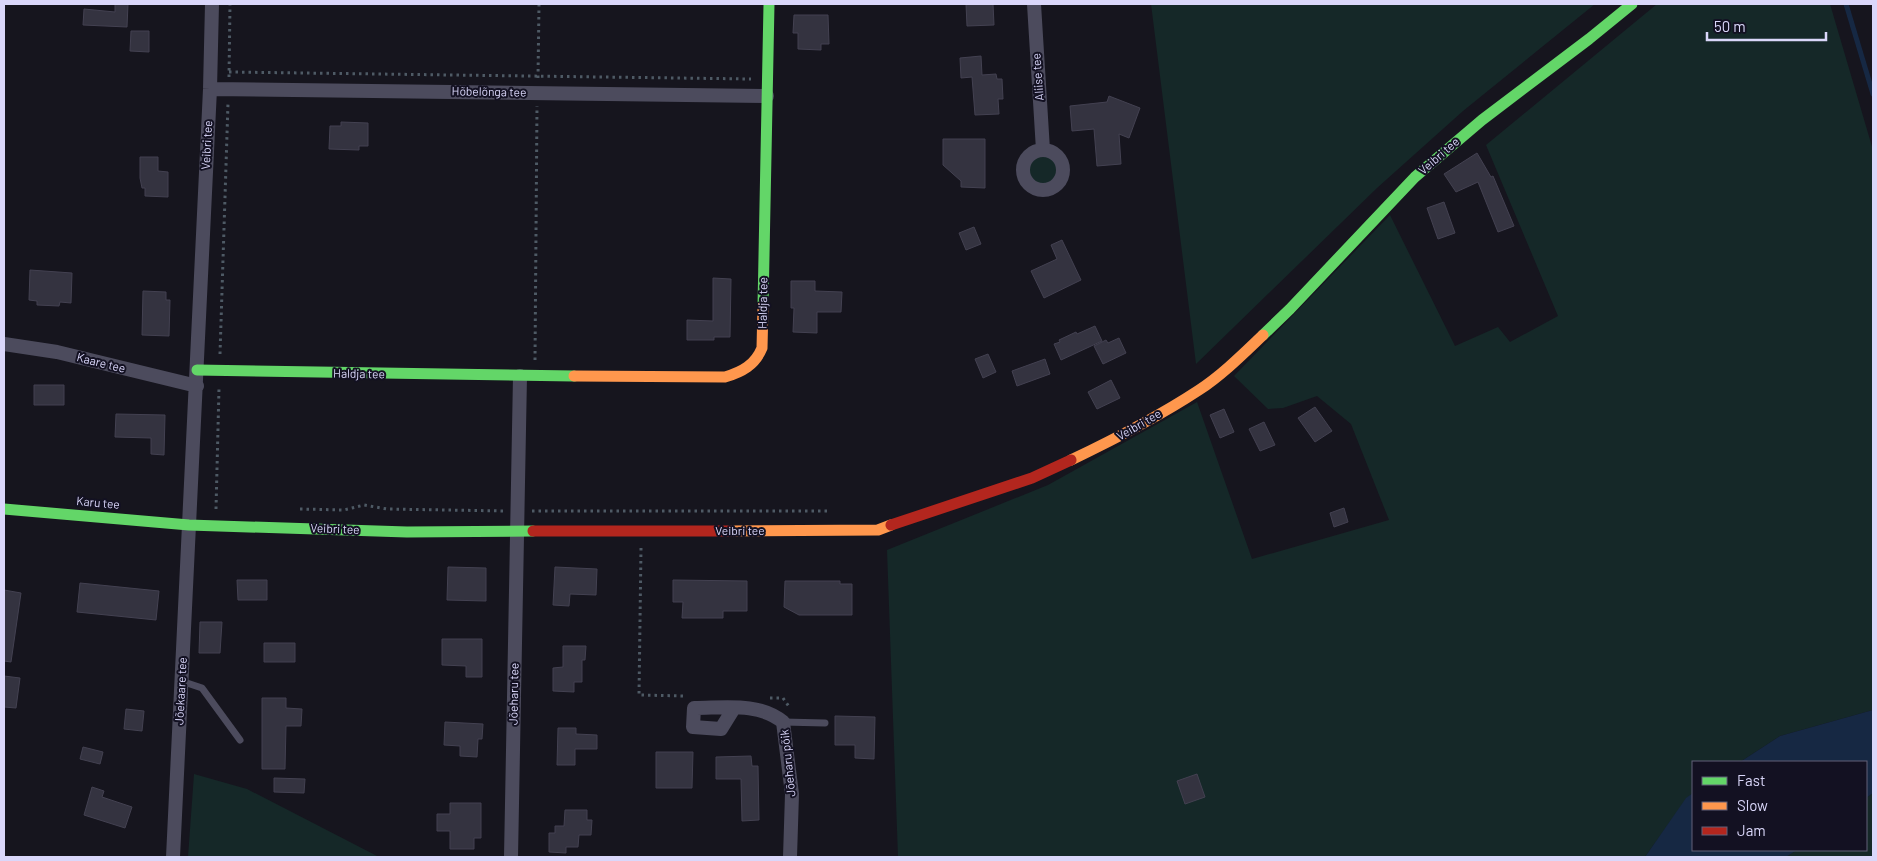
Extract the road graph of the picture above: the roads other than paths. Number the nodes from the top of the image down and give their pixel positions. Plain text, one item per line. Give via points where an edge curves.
1 (212, 4) edge
2 (769, 4) edge
3 (1034, 4) edge
4 (1632, 4) edge
5 (210, 89) junction
6 (767, 96) junction
7 (1043, 150) dead end
8 (4, 344) edge
9 (197, 370) junction
10 (520, 376) junction
11 (196, 386) junction
12 (4, 509) edge
13 (190, 525) junction
14 (517, 532) junction
15 (181, 681) junction
16 (734, 708) dead end
17 (783, 722) junction
18 (824, 723) dead end
19 (240, 740) dead end
20 (174, 857) edge
21 (512, 857) edge
22 (790, 857) edge

1 - 5 street, Veibri tee
2 - 6 street, Haldja tee
3 - 7 street, Aliise tee
4 - 14 street, Veibri tee via 1482,120 1415,177 1242,355 1200,389 1122,436 1032,478 878,530
5 - 6 street, Hõbelõnga tee
5 - 9 street, Veibri tee
6 - 10 street, Haldja tee via 762,348 758,358 744,370 725,377
8 - 11 street, Kaare tee via 57,352
9 - 10 street, Haldja tee
9 - 11 street, Veibri tee
10 - 14 street
11 - 13 street, Veibri tee
12 - 13 street, Karu tee
13 - 14 street, Veibri tee
13 - 15 street, Jõekaare tee
14 - 21 street, Jõeharu tee
15 - 19 lane via 202,688
15 - 20 street, Jõekaare tee
16 - 17 street, Jõeharu põik via 759,709
17 - 18 lane
17 - 22 street, Jõeharu põik via 792,794

